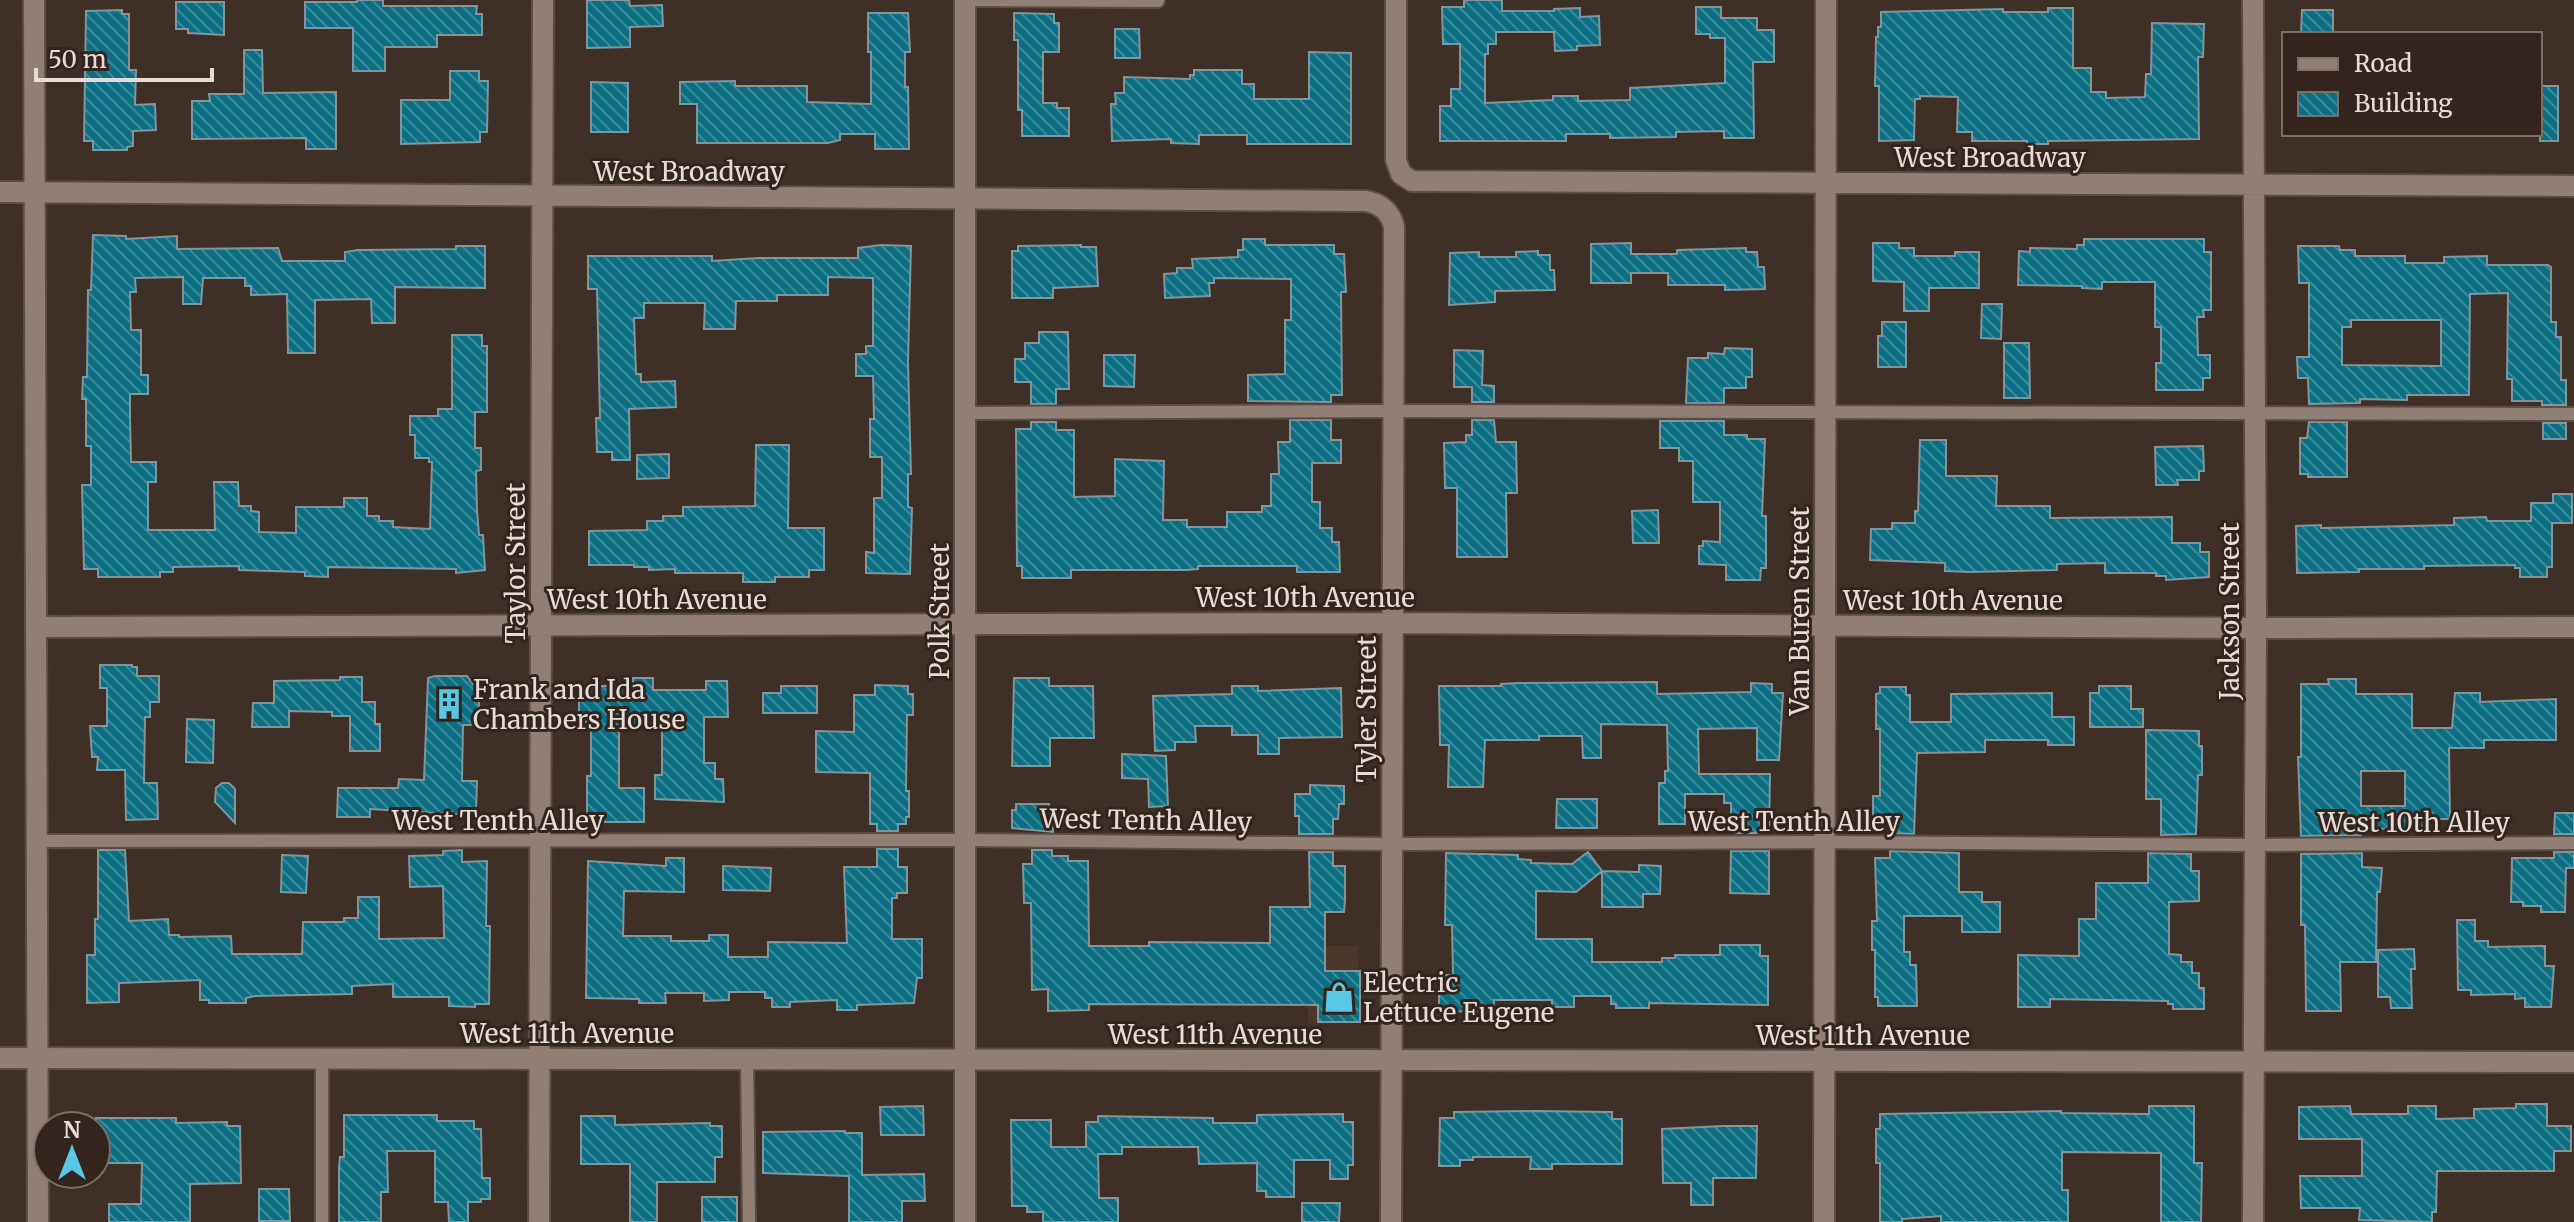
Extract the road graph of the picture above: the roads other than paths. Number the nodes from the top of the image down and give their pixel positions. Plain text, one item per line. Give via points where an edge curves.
1 (34, 0) edge
2 (543, 0) edge
3 (965, 0) edge
4 (1396, 0) edge
5 (1826, 0) edge
6 (2253, 0) edge
7 (1158, 1) edge
8 (1825, 182) junction
9 (2253, 184) junction
10 (2574, 186) edge
11 (0, 192) edge
12 (34, 192) junction
13 (542, 196) junction
14 (965, 199) junction
15 (1377, 204) joint
16 (1393, 411) junction
17 (1825, 412) junction
18 (965, 413) junction
19 (2574, 414) edge
20 (2254, 415) junction
21 (1393, 623) junction
22 (965, 624) junction
23 (541, 625) junction
24 (1825, 626) junction
25 (36, 627) junction
26 (2574, 627) edge
27 (2256, 628) junction
28 (965, 840) junction
29 (37, 841) junction
30 (540, 842) junction
31 (1826, 842) junction
32 (2574, 843) edge
33 (1391, 844) junction
34 (2255, 845) junction
35 (0, 1058) edge
36 (37, 1058) junction
37 (322, 1058) junction
38 (540, 1059) junction
39 (747, 1059) junction
40 (965, 1059) junction
41 (1393, 1060) junction
42 (1824, 1061) junction
43 (2253, 1062) junction
44 (2574, 1062) edge
45 (38, 1222) edge
46 (322, 1222) edge
47 (539, 1222) edge
48 (749, 1222) edge
49 (965, 1222) edge
50 (1391, 1222) edge
51 (1824, 1222) edge
52 (2253, 1222) edge

1 - 12 street
2 - 13 street, Taylor Street
3 - 7 lane
3 - 14 street, Polk Street
4 - 8 street, West Broadway via 1396,160 1406,179
5 - 8 street, Van Buren Street
6 - 9 street, Jackson Street
8 - 9 street, West Broadway
8 - 17 street, Van Buren Street
9 - 10 street, West Broadway
9 - 20 street, Jackson Street
11 - 12 street, West Broadway
12 - 13 street, West Broadway
12 - 25 street
13 - 14 street, West Broadway
13 - 23 street, Taylor Street
14 - 15 street, West Broadway
14 - 18 street, Polk Street
15 - 16 street, Tyler Street via 1394,227
16 - 17 lane
16 - 18 lane
16 - 21 street, Tyler Street
17 - 20 lane
17 - 24 street, Van Buren Street
18 - 22 street, Polk Street
19 - 20 lane
20 - 27 street, Jackson Street
21 - 22 street, West 10th Avenue
21 - 24 street, West 10th Avenue
21 - 33 street, Tyler Street
22 - 23 street, West 10th Avenue
22 - 28 street, Polk Street
23 - 25 street, West 10th Avenue
23 - 30 street, Taylor Street
24 - 27 street, West 10th Avenue
24 - 31 street, Van Buren Street
25 - 29 street
26 - 27 street, West 10th Avenue
27 - 34 street, Jackson Street
28 - 30 lane, West Tenth Alley
28 - 33 lane, West Tenth Alley
28 - 40 street, Polk Street
29 - 30 lane, West Tenth Alley
29 - 36 street
30 - 38 street, Taylor Street
31 - 33 lane, West Tenth Alley
31 - 34 lane, West Tenth Alley
31 - 42 street, Van Buren Street
32 - 34 lane, West 10th Alley
33 - 41 street, Tyler Street
34 - 43 street, Jackson Street
35 - 36 street, West 11th Avenue
36 - 37 street, West 11th Avenue
36 - 45 street
37 - 38 street, West 11th Avenue
37 - 46 lane
38 - 39 street, West 11th Avenue
38 - 47 street, Taylor Street
39 - 40 street, West 11th Avenue
39 - 48 lane
40 - 41 street, West 11th Avenue
40 - 49 street, Polk Street
41 - 42 street, West 11th Avenue
41 - 50 street, Tyler Street
42 - 43 street, West 11th Avenue
42 - 51 street, Van Buren Street
43 - 44 street, West 11th Avenue
43 - 52 street, Jackson Street

